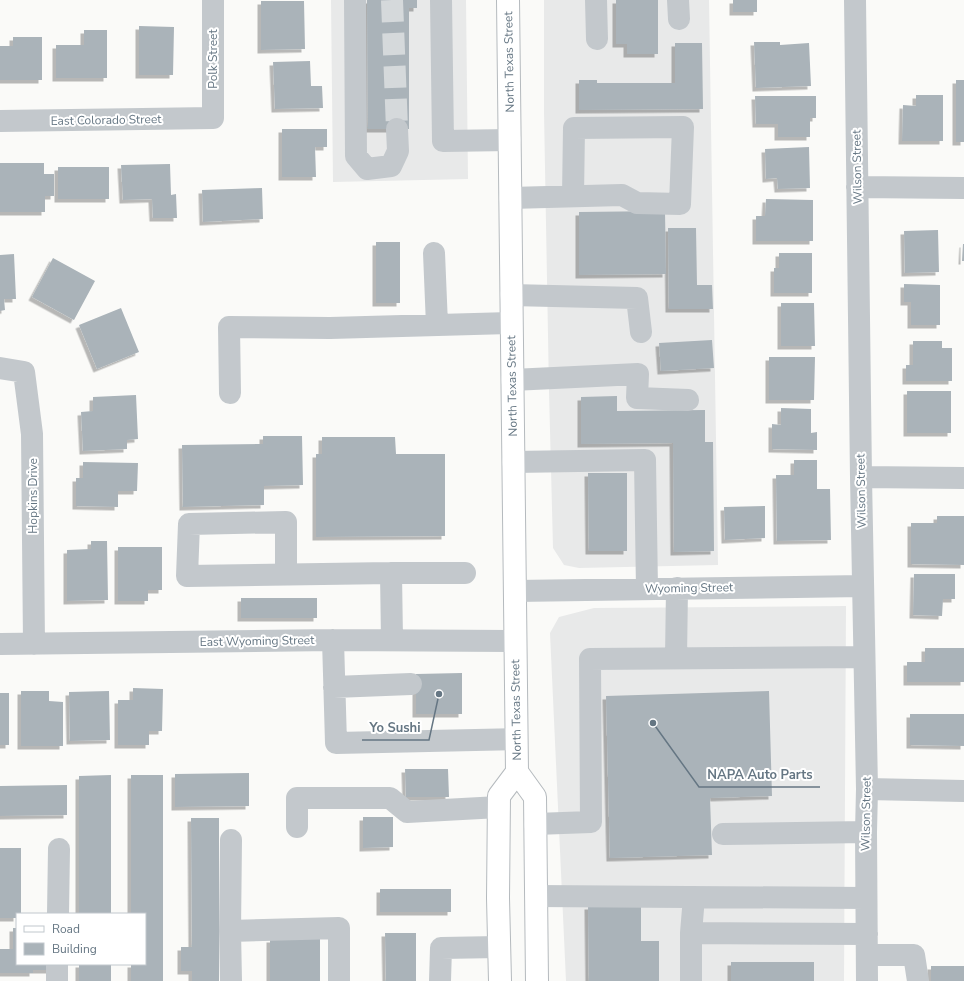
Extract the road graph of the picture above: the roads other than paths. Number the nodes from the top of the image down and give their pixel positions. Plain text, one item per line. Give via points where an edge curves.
1 (213, 0) edge
2 (355, 0) edge
3 (442, 0) edge
4 (508, 0) edge
5 (596, 0) edge
6 (854, 0) edge
7 (597, 39) dead end
8 (213, 118) joint
9 (0, 121) edge
10 (397, 128) tunnel mouth
11 (510, 140) junction
12 (857, 187) junction
13 (964, 188) edge
14 (573, 196) junction
15 (510, 198) junction
16 (434, 254) dead end
17 (511, 295) junction
18 (511, 323) junction
19 (437, 325) junction
20 (641, 332) dead end
21 (0, 368) edge
22 (512, 380) junction
23 (230, 393) dead end
24 (688, 400) dead end
25 (513, 462) junction
26 (860, 477) junction
27 (964, 478) edge
28 (391, 573) junction
29 (465, 573) dead end
30 (286, 574) junction
31 (863, 586) junction
32 (677, 588) junction
33 (647, 589) junction
34 (515, 591) junction
35 (333, 640) junction
36 (392, 640) junction
37 (515, 641) junction
38 (0, 644) edge
39 (34, 644) junction
40 (864, 657) junction
41 (676, 658) junction
42 (410, 684) dead end
43 (334, 687) junction
44 (516, 739) junction
45 (517, 772) junction
46 (867, 789) junction
47 (964, 791) edge
48 (499, 807) junction
49 (535, 824) junction
50 (297, 827) dead end
51 (866, 832) junction
52 (723, 834) dead end
53 (231, 840) dead end
54 (58, 849) dead end
55 (536, 896) junction
56 (694, 897) junction
57 (866, 898) junction
58 (58, 913) edge
59 (230, 931) junction
60 (691, 933) junction
61 (867, 944) junction
62 (499, 947) junction
63 (57, 965) edge
64 (57, 981) edge
65 (231, 981) edge
66 (339, 981) edge
67 (440, 981) edge
68 (500, 981) edge
69 (537, 981) edge
70 (691, 981) edge
71 (867, 981) edge
72 (918, 981) edge

1 - 8 street, Polk Street
2 - 10 street via 356,156 367,169 391,166 398,151
3 - 11 street via 443,141
4 - 11 main road, North Texas Street
5 - 7 street
6 - 12 street, Wilson Street
8 - 9 street, East Colorado Street
11 - 15 main road, North Texas Street
12 - 13 street
12 - 26 street, Wilson Street
14 - 14 street via 622,195 637,203 680,204 683,127 574,128
14 - 15 street
15 - 17 main road, North Texas Street
16 - 19 street
17 - 18 main road, North Texas Street
17 - 20 street via 637,298
18 - 19 street
18 - 22 main road, North Texas Street
19 - 23 street via 229,327
21 - 39 street, Hopkins Drive via 24,372 32,434
22 - 24 street via 638,374 637,398
22 - 25 main road, North Texas Street
25 - 33 street via 645,460
25 - 34 main road, North Texas Street
26 - 27 street
26 - 31 street, Wilson Street
28 - 29 street
28 - 30 street
28 - 36 street
30 - 30 street via 286,522 189,524 187,576
31 - 32 street, Wyoming Street
31 - 40 street, Wilson Street
32 - 33 street, Wyoming Street
32 - 41 street
33 - 34 street, Wyoming Street
34 - 37 main road, North Texas Street
35 - 36 street, East Wyoming Street
35 - 39 street, East Wyoming Street
35 - 43 street
36 - 37 street, East Wyoming Street
37 - 44 main road, North Texas Street
38 - 39 street, East Wyoming Street
40 - 41 street
40 - 46 street, Wilson Street
41 - 49 street via 590,659 591,822
42 - 43 street
43 - 44 street via 336,743
44 - 45 main road, North Texas Street
45 - 48 main road, North Texas Street via 499,796
45 - 49 main road, North Texas Street via 535,797
46 - 47 street
46 - 51 street, Wilson Street
48 - 50 street via 407,812 390,798 297,798
48 - 62 main road, North Texas Street
49 - 55 main road, North Texas Street
51 - 52 street
51 - 57 street, Wilson Street
53 - 59 street
54 - 58 street
55 - 56 street
55 - 69 main road, North Texas Street
56 - 57 street
56 - 60 street
57 - 61 street, Wilson Street
59 - 65 street
59 - 66 street via 339,928
60 - 61 street
60 - 70 street
61 - 71 street, Wilson Street
61 - 72 street via 914,955
62 - 67 street via 440,948
62 - 68 main road, North Texas Street
63 - 64 street

